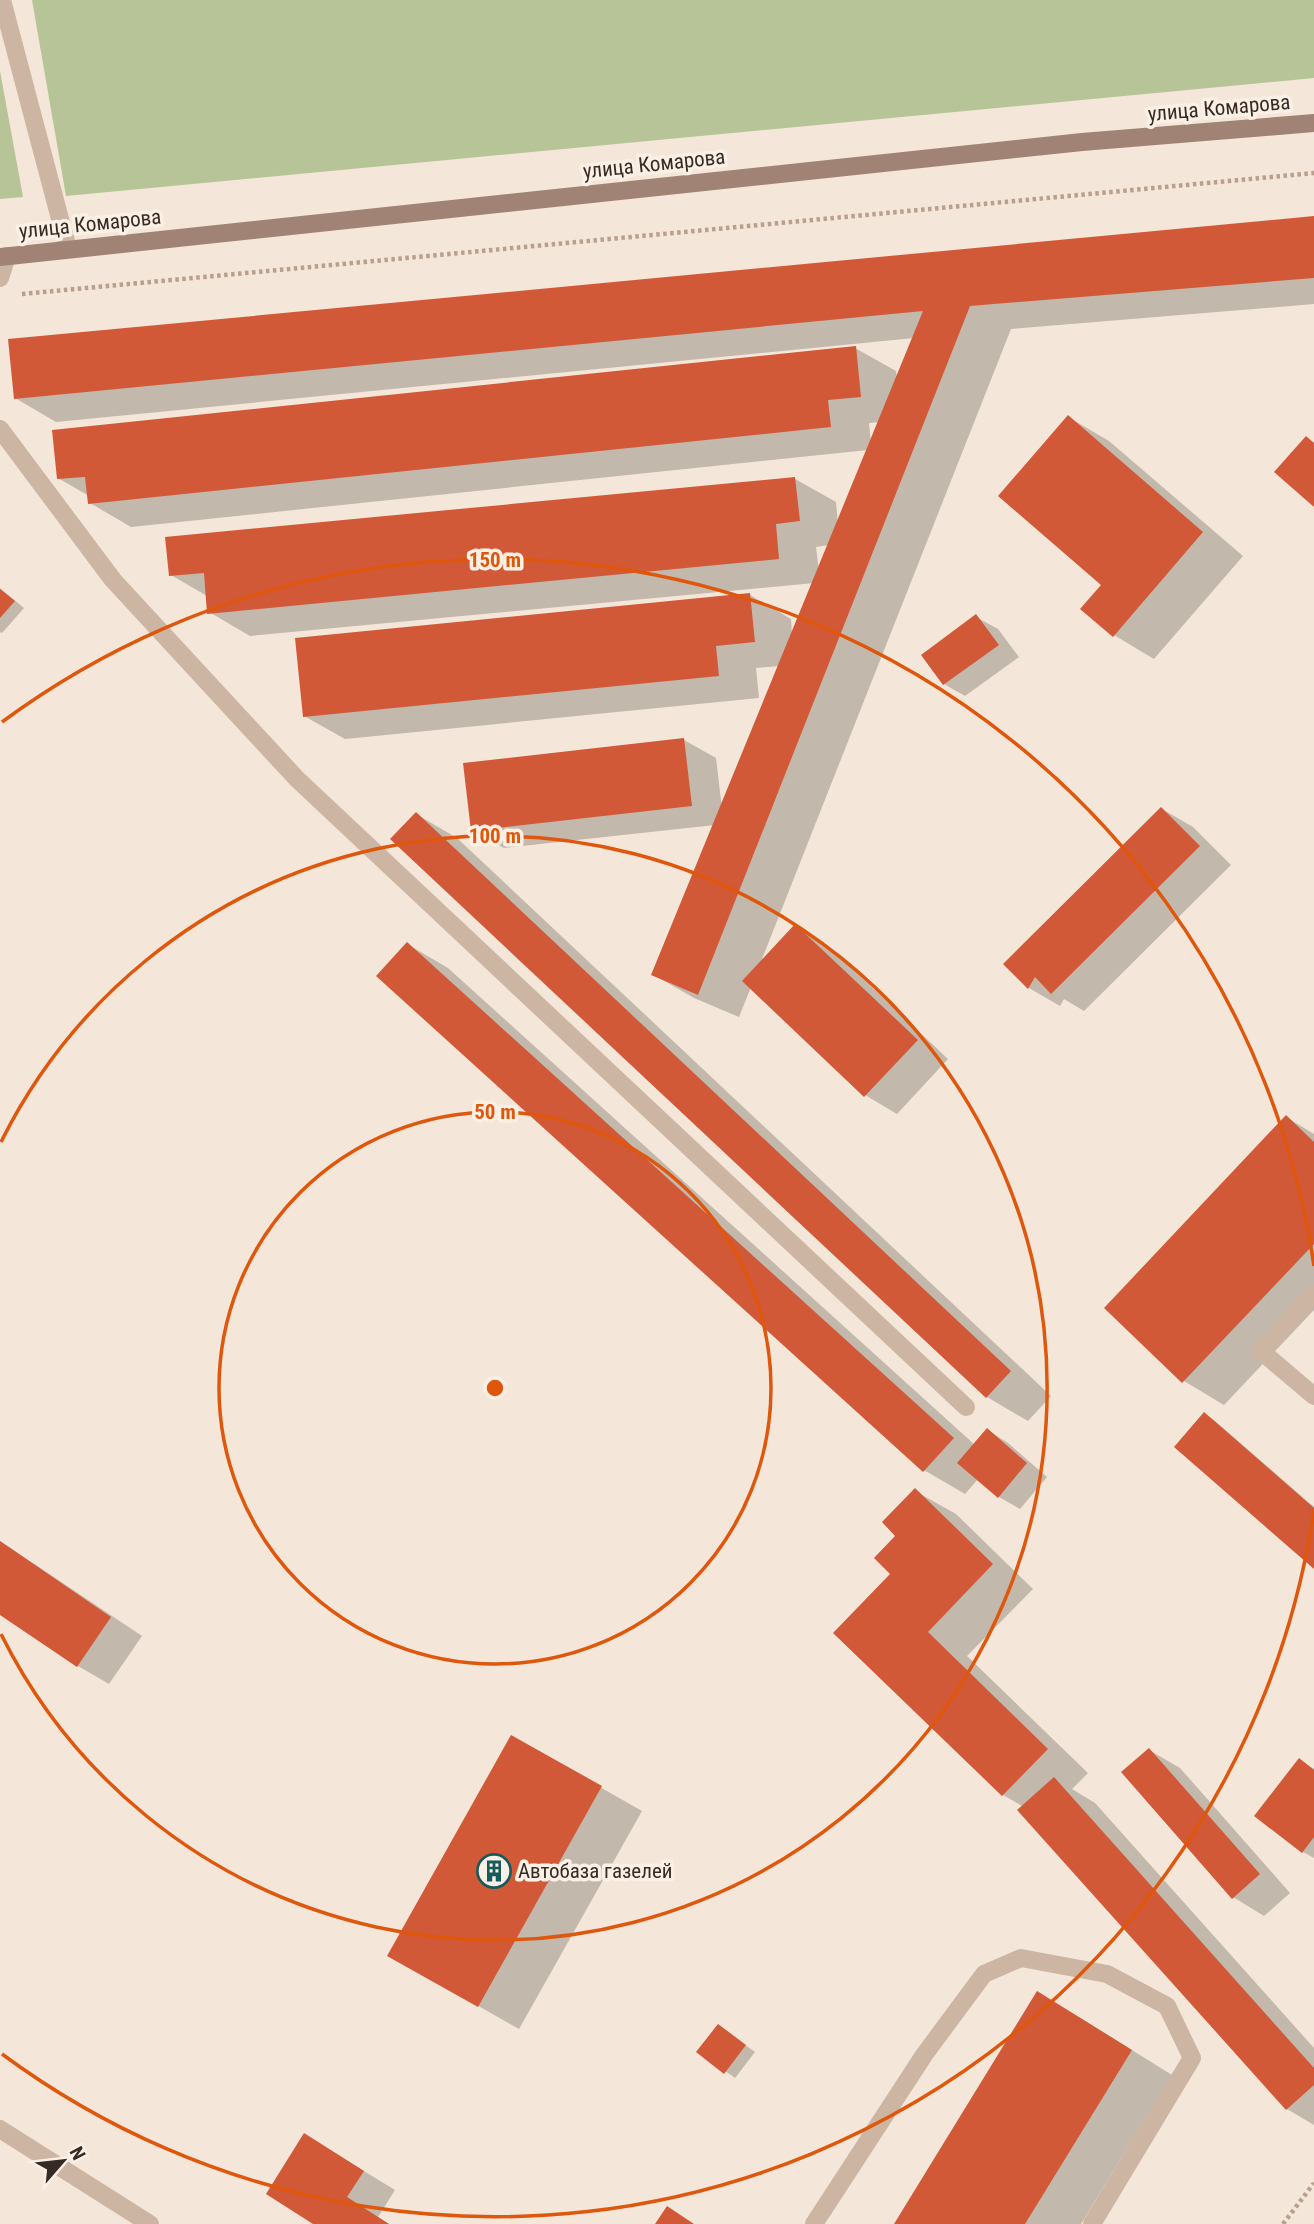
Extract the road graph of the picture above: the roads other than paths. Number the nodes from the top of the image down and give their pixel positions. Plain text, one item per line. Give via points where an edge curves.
1 (2, 0) edge
2 (1314, 124) edge
3 (68, 249) junction
4 (3, 256) edge
5 (0, 278) edge
6 (0, 429) edge
7 (1314, 1294) edge
8 (1314, 1396) edge
9 (966, 1407) dead end
10 (0, 2129) edge
11 (150, 2224) edge
12 (814, 2224) edge
13 (1092, 2224) edge

1 - 3 street
2 - 3 street, улица Комарова via 1082,142
3 - 4 street, улица Комарова
4 - 5 street
6 - 9 street via 113,580 297,779
7 - 8 street via 1261,1351
10 - 11 street
12 - 13 street via 923,2055 984,1974 1021,1958 1107,1974 1167,2006 1192,2058

